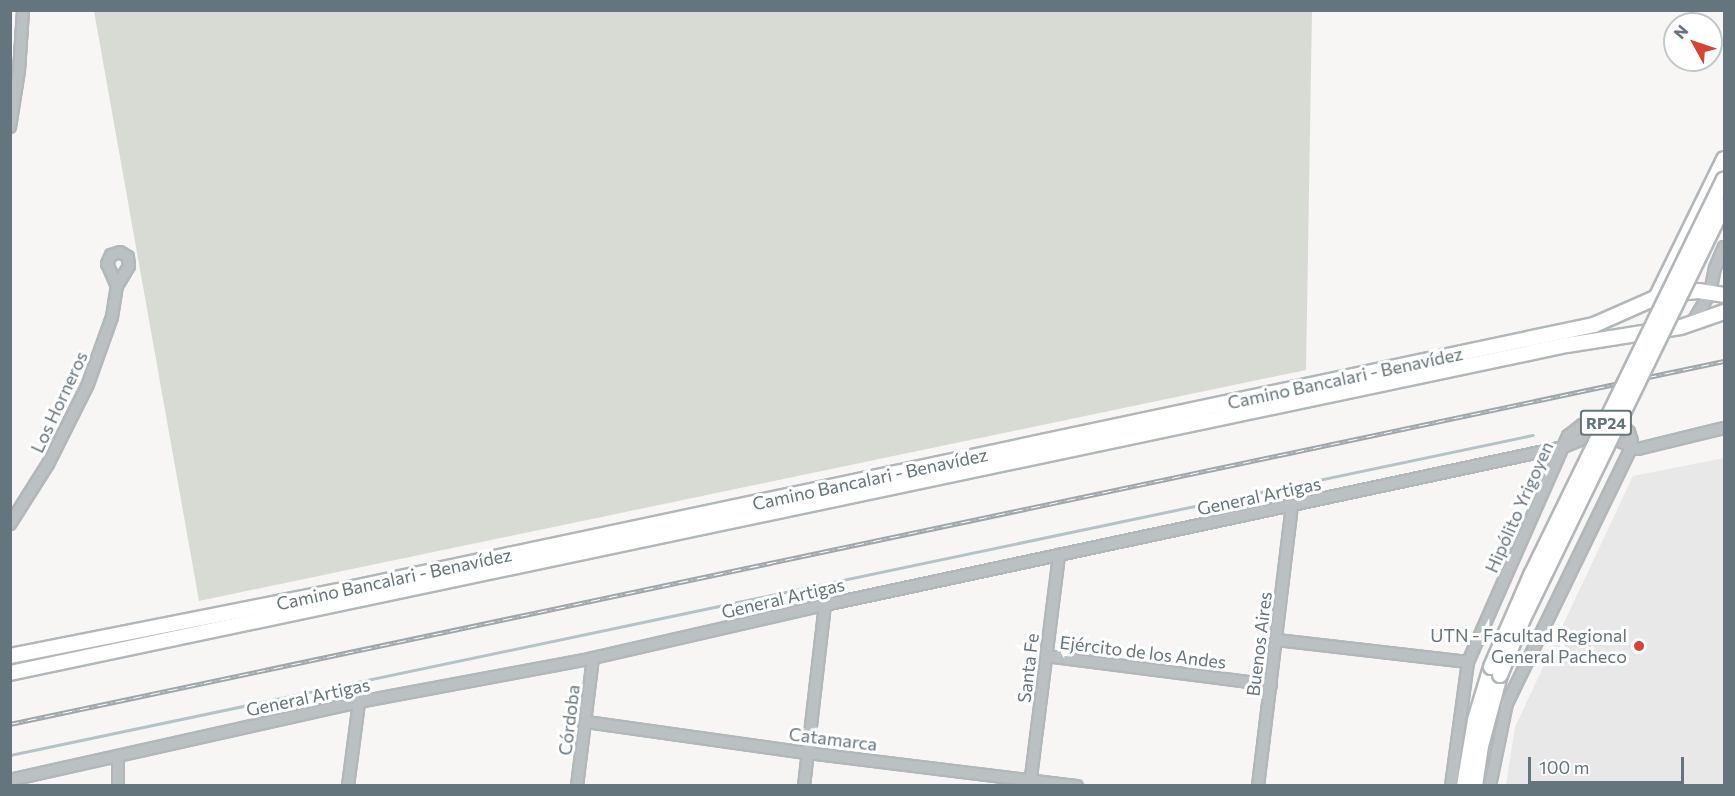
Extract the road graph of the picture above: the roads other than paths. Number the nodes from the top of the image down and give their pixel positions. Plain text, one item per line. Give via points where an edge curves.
1 (23, 10) edge
2 (16, 34) edge
3 (10, 127) edge
4 (1725, 159) edge
5 (1725, 180) edge
6 (1725, 205) edge
7 (1725, 247) edge
8 (117, 285) dead end
9 (1710, 293) junction
10 (1725, 295) edge
11 (1653, 299) junction
12 (1725, 312) edge
13 (1692, 323) junction
14 (1656, 331) junction
15 (1725, 428) edge
16 (1563, 447) junction
17 (1631, 448) junction
18 (1292, 506) junction
19 (10, 524) edge
20 (1059, 555) junction
21 (825, 604) junction
22 (1276, 640) junction
23 (10, 656) edge
24 (1046, 656) junction
25 (593, 658) junction
26 (1468, 662) junction
27 (1496, 671) junction
28 (10, 673) edge
29 (1271, 685) junction
30 (359, 702) junction
31 (586, 723) junction
32 (807, 753) junction
33 (118, 756) junction
34 (10, 780) edge
35 (1030, 783) edge
36 (118, 786) edge
37 (348, 786) edge
38 (577, 786) edge
39 (804, 786) edge
40 (1077, 786) edge
41 (1258, 786) edge
42 (1451, 786) edge
43 (1464, 786) edge
44 (1475, 786) edge
45 (1490, 786) edge

1 - 2 street
2 - 3 street via 19,70
4 - 11 main road via 1692,230
5 - 27 main road, RP24, bridge via 1531,575
6 - 27 main road, RP24, bridge
7 - 9 street
8 - 19 street, Los Horneros via 112,317 88,384 48,464
9 - 10 main road, Camino Bancalari - Benavídez
9 - 11 main road, Camino Bancalari - Benavídez via 1691,291
9 - 13 street
11 - 14 main road
11 - 23 main road, Camino Bancalari - Benavídez via 1609,321 1583,327 365,586
12 - 13 main road, Camino Bancalari - Benavídez
13 - 14 main road, Camino Bancalari - Benavídez
14 - 28 main road, Camino Bancalari - Benavídez via 1567,345
15 - 17 street via 1648,448
16 - 17 street, General Artigas via 1605,435
16 - 17 street, Hipólito Yrigoyen via 1575,430 1603,418 1624,426 1632,441
16 - 18 street, General Artigas
16 - 26 street, Hipólito Yrigoyen
17 - 45 street via 1507,703
18 - 20 street, General Artigas
18 - 22 street, Buenos Aires
20 - 21 street, General Artigas
20 - 24 street, Santa Fe
21 - 25 street, General Artigas
21 - 32 street
22 - 26 street
22 - 29 street, Buenos Aires
24 - 29 street, Ejército de los Andes
24 - 35 street, Santa Fe
25 - 30 street, General Artigas
25 - 31 street, Córdoba
26 - 42 street, Hipólito Yrigoyen
27 - 43 main road, RP24 via 1475,720
27 - 44 main road, RP24
29 - 41 street, Buenos Aires
30 - 33 street, General Artigas
30 - 37 street
31 - 32 street, Catamarca
31 - 38 street, Córdoba
32 - 35 street, Catamarca
32 - 39 street
33 - 34 street, General Artigas
33 - 36 street
35 - 40 street, Catamarca

